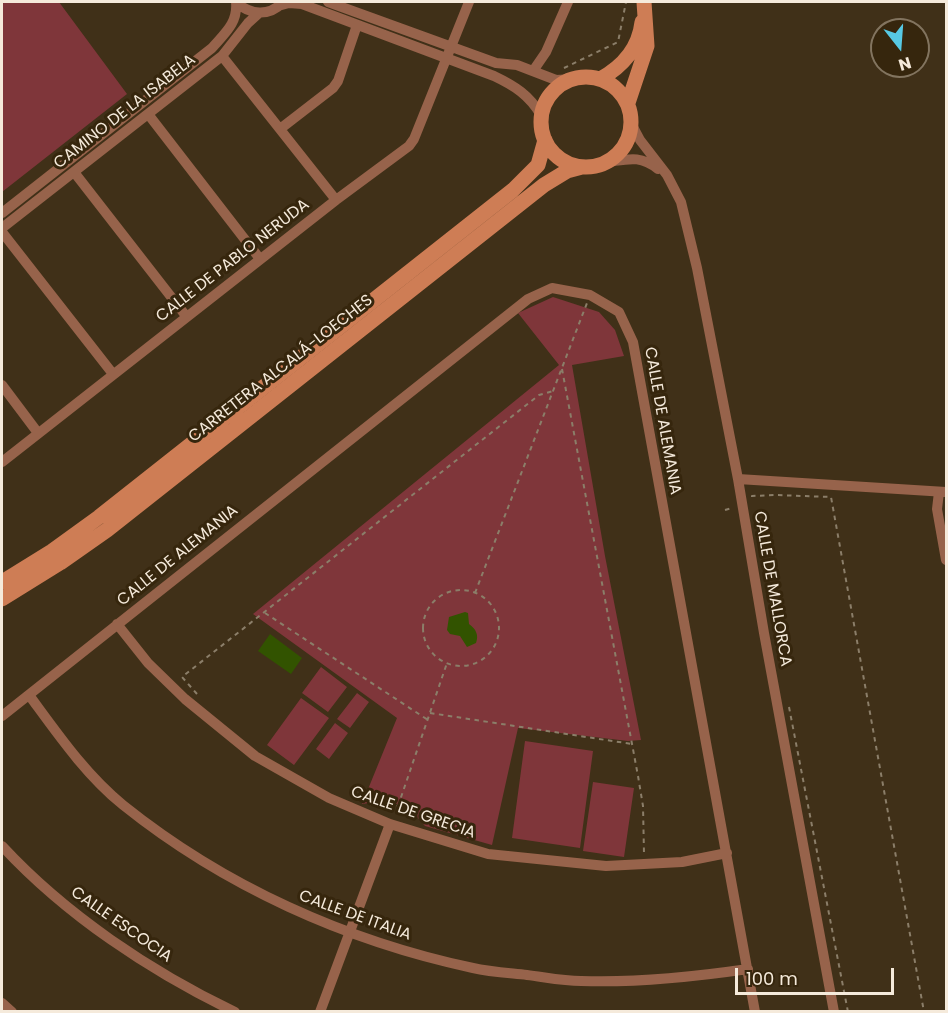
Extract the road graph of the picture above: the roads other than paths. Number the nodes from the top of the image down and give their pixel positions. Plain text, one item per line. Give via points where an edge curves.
1 (236, 2) edge
2 (328, 2) edge
3 (366, 2) edge
4 (469, 2) edge
5 (568, 2) edge
6 (644, 2) edge
7 (280, 4) edge
8 (260, 13) junction
9 (361, 14) junction
10 (357, 25) junction
11 (450, 46) junction
12 (222, 56) junction
13 (446, 58) junction
14 (533, 71) junction
15 (574, 79) junction
16 (600, 79) junction
17 (628, 103) junction
18 (148, 114) junction
19 (542, 115) junction
20 (632, 125) junction
21 (280, 129) junction
22 (544, 140) junction
23 (608, 162) junction
24 (582, 167) junction
25 (74, 172) junction
26 (667, 176) junction
27 (336, 200) junction
28 (2, 213) edge
29 (2, 230) edge
30 (260, 260) junction
31 (186, 316) junction
32 (113, 374) junction
33 (2, 385) edge
34 (38, 433) junction
35 (2, 462) edge
36 (738, 479) junction
37 (943, 492) edge
38 (946, 560) edge
39 (2, 582) edge
40 (2, 599) edge
41 (117, 624) junction
42 (29, 695) junction
43 (2, 716) edge
44 (390, 824) junction
45 (2, 846) edge
46 (727, 853) junction
47 (349, 932) junction
48 (748, 969) junction
49 (2, 1003) edge
50 (12, 1011) edge
51 (235, 1011) edge
52 (320, 1011) edge
53 (755, 1011) edge
54 (834, 1011) edge

1 - 8 street
1 - 28 street, CAMINO DE LA ISABELA via 232,26 212,48
2 - 9 street
3 - 9 street
4 - 11 street, CALLE DE PABLO NERUDA
5 - 14 street
6 - 16 main road via 638,39 626,59
6 - 17 main road via 647,46
7 - 8 street
7 - 10 street via 302,4
8 - 12 street, CAMINO DE LA ISABELA
9 - 11 street
10 - 13 street
10 - 21 street via 333,88
11 - 13 street, CALLE DE PABLO NERUDA
11 - 14 street via 496,63
12 - 18 street, CAMINO DE LA ISABELA
12 - 21 street
13 - 19 street via 516,87
13 - 27 street, CALLE DE PABLO NERUDA via 409,146
14 - 15 street via 556,80
15 - 16 main road
15 - 19 main road via 552,92
16 - 17 main road via 611,84
17 - 20 main road
18 - 25 street, CAMINO DE LA ISABELA
18 - 30 street
19 - 22 main road
20 - 23 main road via 620,153
20 - 26 street, CALLE DE MALLORCA
21 - 27 street
22 - 24 main road via 559,159
22 - 39 main road, CARRETERA ALCALÁ-LOECHES via 538,165 513,190 99,517
23 - 24 main road
23 - 26 street via 634,158 650,163
24 - 40 main road, CARRETERA ALCALÁ-LOECHES via 544,185 107,530
25 - 29 street, CAMINO DE LA ISABELA
25 - 31 street
26 - 36 street, CALLE DE MALLORCA via 681,202 697,268
27 - 30 street, CALLE DE PABLO NERUDA
29 - 32 street
30 - 31 street, CALLE DE PABLO NERUDA
31 - 32 street, CALLE DE PABLO NERUDA
32 - 34 street, CALLE DE PABLO NERUDA
33 - 34 street
34 - 35 street, CALLE DE PABLO NERUDA
36 - 37 street
36 - 54 street, CALLE DE MALLORCA
37 - 38 street via 937,509
41 - 42 street, CALLE DE ALEMANIA
41 - 44 street, CALLE DE GRECIA via 148,663 185,699 255,756 295,780
41 - 46 street, CALLE DE ALEMANIA via 528,299 552,288 590,295 619,312 633,342
42 - 43 street, CALLE DE ALEMANIA
42 - 47 street, CALLE DE ITALIA via 78,762 122,804 202,860 275,902
44 - 46 street, CALLE DE GRECIA via 488,854 606,866 682,862
44 - 47 street
45 - 51 street, CALLE ESCOCIA via 48,890 132,953
46 - 48 street, CALLE DE ALEMANIA
47 - 48 street, CALLE DE ITALIA via 475,968 579,981 660,979
47 - 52 street
48 - 53 street, CALLE DE ALEMANIA
49 - 50 street

